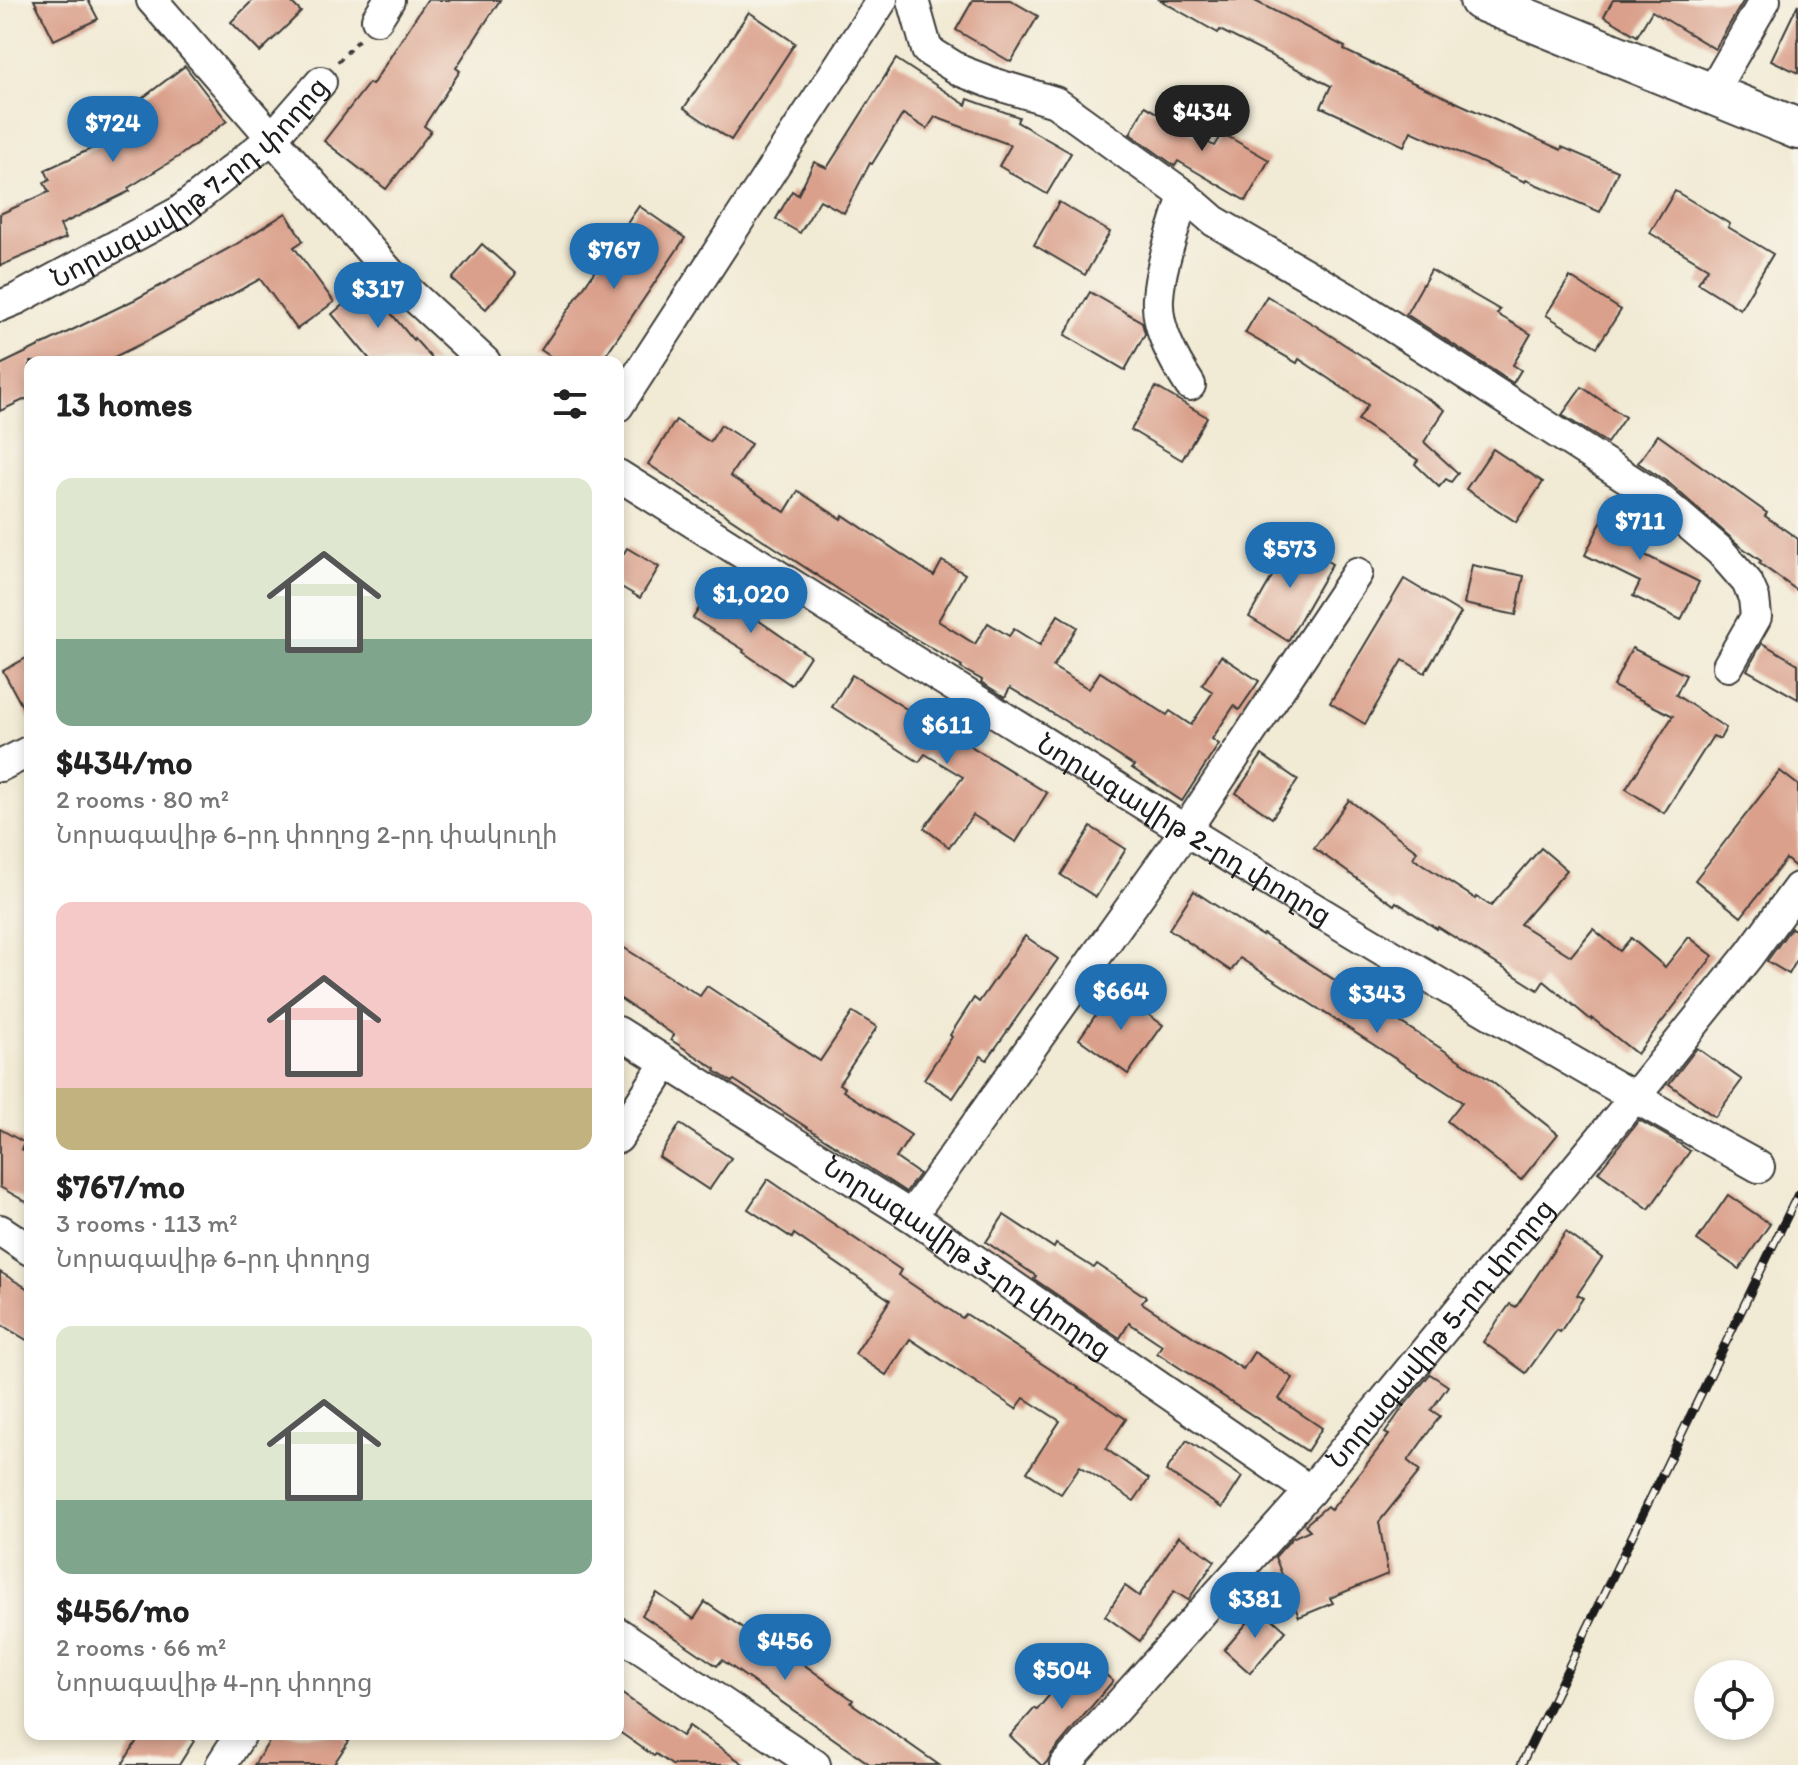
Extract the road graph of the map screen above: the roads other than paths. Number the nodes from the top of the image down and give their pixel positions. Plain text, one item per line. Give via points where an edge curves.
1 (152, 0) edge
2 (882, 0) edge
3 (913, 0) edge
4 (1480, 0) edge
5 (1765, 0) edge
6 (321, 82) road end
7 (1711, 94) junction
8 (1798, 129) edge
9 (272, 138) junction
10 (1184, 195) junction
11 (0, 306) edge
12 (478, 356) edge
13 (1190, 385) dead end
14 (624, 397) edge
15 (624, 479) edge
16 (1357, 573) dead end
17 (1728, 666) dead end
18 (24, 754) edge
19 (0, 766) edge
20 (1185, 831) junction
21 (1798, 888) edge
22 (624, 1036) edge
23 (666, 1063) junction
24 (1634, 1098) junction
25 (624, 1129) edge
26 (1759, 1167) dead end
27 (911, 1216) junction
28 (0, 1230) edge
29 (24, 1246) edge
30 (1310, 1491) junction
31 (624, 1637) edge
32 (237, 1740) edge
33 (221, 1765) edge
34 (815, 1765) edge
35 (1065, 1765) edge

1 - 9 street
2 - 14 street
3 - 10 street via 927,50 961,71 1055,102
4 - 7 main road
5 - 7 street
6 - 9 street, Նորագավիթ 7-րդ փողոց
7 - 8 main road
9 - 11 street, Նորագավիթ 7-րդ փողոց via 179,212
9 - 12 street via 396,280
10 - 13 street via 1158,300 1163,331
10 - 17 street via 1214,221 1357,304 1657,497 1720,551 1747,582 1756,617
15 - 20 street, Նորագավիթ 2-րդ փողոց
16 - 20 street
18 - 19 street
20 - 24 street, Նորագավիթ 2-րդ փողոց
20 - 27 street
21 - 24 street, Նորագավիթ 5-րդ փողոց
22 - 23 street, Նորագավիթ 3-րդ փողոց
23 - 25 street
23 - 27 street, Նորագավիթ 3-րդ փողոց
24 - 26 street, Նորագավիթ 2-րդ փողոց
24 - 30 street, Նորագավիթ 5-րդ փողոց
27 - 30 street, Նորագավիթ 3-րդ փողոց
28 - 29 street
30 - 35 street, Նորագավիթ 5-րդ փողոց
31 - 34 street
32 - 33 street

